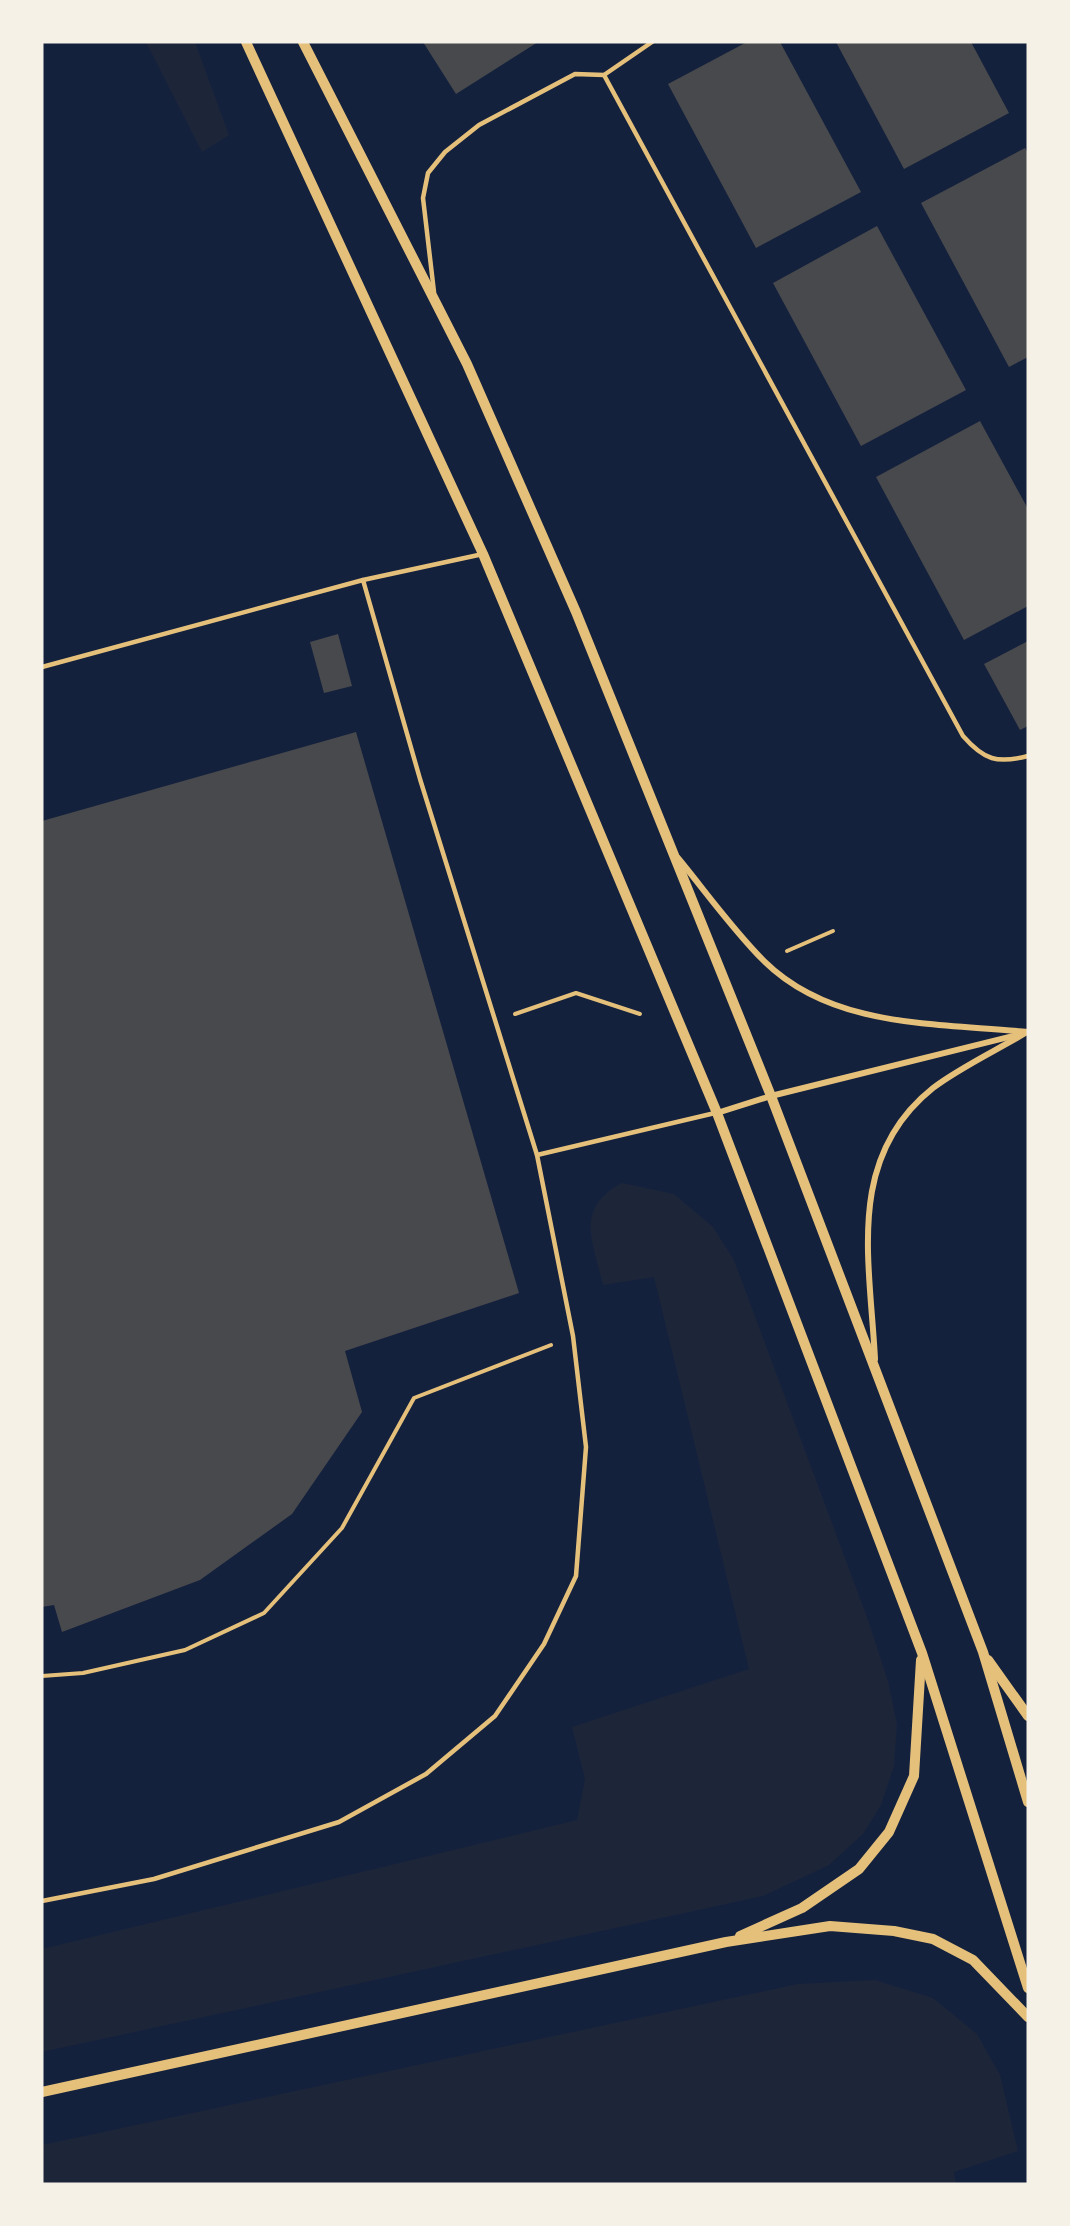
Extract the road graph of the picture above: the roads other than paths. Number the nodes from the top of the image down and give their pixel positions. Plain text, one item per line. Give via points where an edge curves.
1 (246, 42) edge
2 (303, 42) edge
3 (652, 42) edge
4 (604, 75) junction
5 (436, 306) junction
6 (483, 554) junction
7 (363, 580) junction
8 (42, 667) edge
9 (1028, 756) edge
10 (674, 853) junction
11 (1028, 1032) edge
12 (771, 1096) junction
13 (717, 1113) junction
14 (537, 1155) junction
15 (875, 1370) junction
16 (983, 1652) junction
17 (922, 1653) junction
18 (1028, 1716) edge
19 (1028, 1802) edge
20 (42, 1901) edge
21 (726, 1942) junction
22 (1028, 1988) edge
23 (1028, 2017) edge
24 (42, 2092) edge

1 - 6 street
2 - 5 street
3 - 4 lane
4 - 5 lane via 575,74 479,125 445,152 428,173 423,198
4 - 9 lane via 963,736 975,750 990,758 1009,761
5 - 10 street via 467,364 576,612
6 - 7 lane
6 - 13 street
7 - 8 lane
7 - 14 lane
10 - 11 street via 764,961 801,990 837,1007 880,1018
10 - 12 street
11 - 12 street
11 - 15 street via 933,1088 898,1125 878,1163 867,1212
12 - 13 street
12 - 15 street
13 - 14 lane
13 - 17 street
14 - 20 lane via 573,1336 586,1447 576,1576 544,1644 495,1716 426,1774 339,1822 154,1879
15 - 16 street
16 - 18 street
16 - 19 street
17 - 21 street via 914,1776 889,1832 859,1869 802,1908
17 - 22 street
21 - 23 street via 830,1926 894,1931 933,1940 973,1960
21 - 24 street

